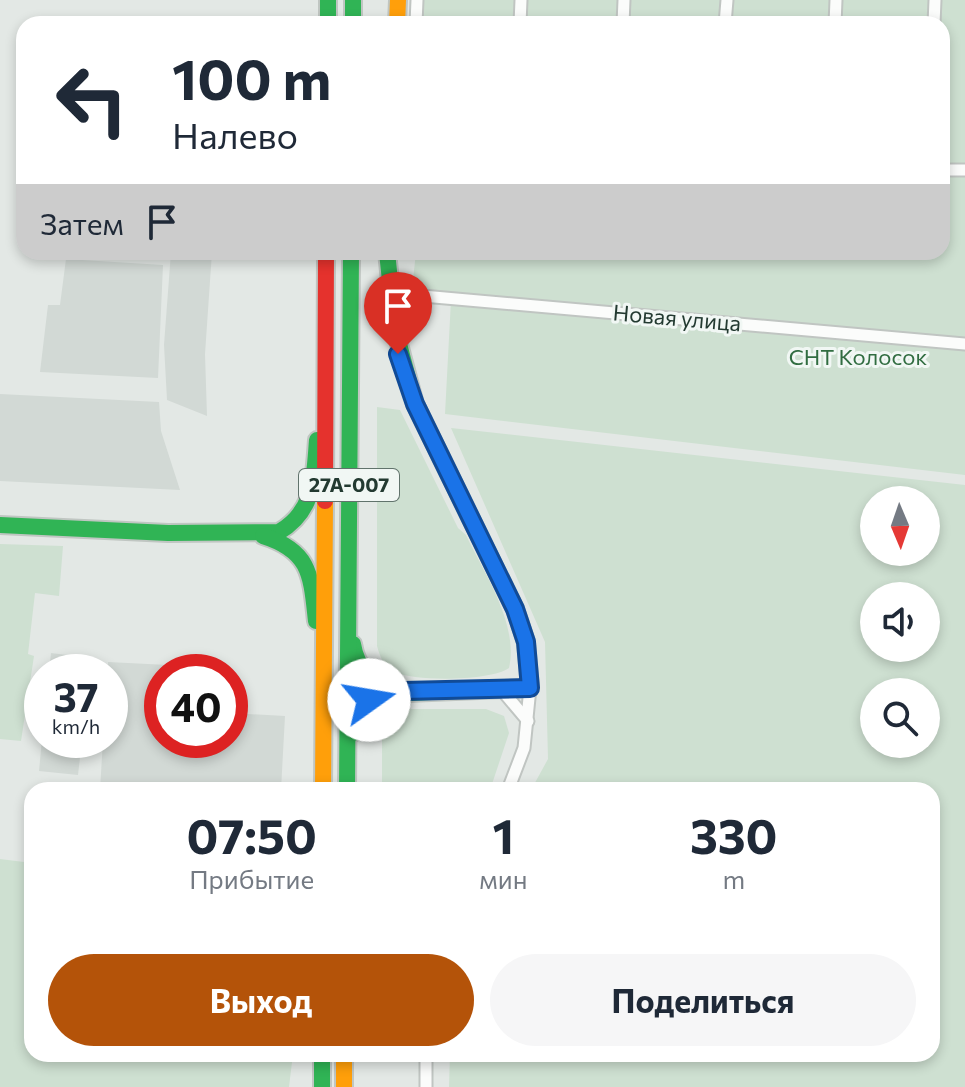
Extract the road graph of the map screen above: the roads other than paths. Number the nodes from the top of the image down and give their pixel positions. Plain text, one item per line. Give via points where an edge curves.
1 (326, 260) edge
2 (351, 260) edge
3 (387, 260) edge
4 (389, 293) junction
5 (965, 344) edge
6 (326, 399) junction
7 (0, 525) edge
8 (257, 535) junction
9 (348, 569) junction
10 (528, 655) junction
11 (324, 662) junction
12 (530, 688) junction
13 (501, 689) junction
14 (403, 691) junction
15 (528, 722) junction
16 (323, 782) edge
17 (348, 782) edge
18 (349, 782) edge
19 (511, 782) edge
20 (321, 1062) edge
21 (344, 1062) edge
22 (426, 1062) edge
23 (319, 1087) edge
24 (344, 1087) edge
25 (426, 1087) edge

1 - 6 main road, 27А-007
2 - 9 main road, 27А-007
3 - 4 main road
4 - 5 street, Новая улица
4 - 10 main road via 395,338 415,404 515,609
6 - 8 main road via 307,510 292,526
6 - 11 main road, 27А-007
7 - 8 main road
8 - 11 main road via 288,544 303,557
9 - 14 main road via 357,663 373,680
9 - 17 main road, 27А-007
10 - 12 main road
10 - 13 main road via 520,675
11 - 16 main road, 27А-007
12 - 13 main road
12 - 15 street
13 - 14 main road
13 - 15 street
14 - 18 main road via 383,694 358,712
15 - 19 street
20 - 23 main road
21 - 24 main road
22 - 25 street

